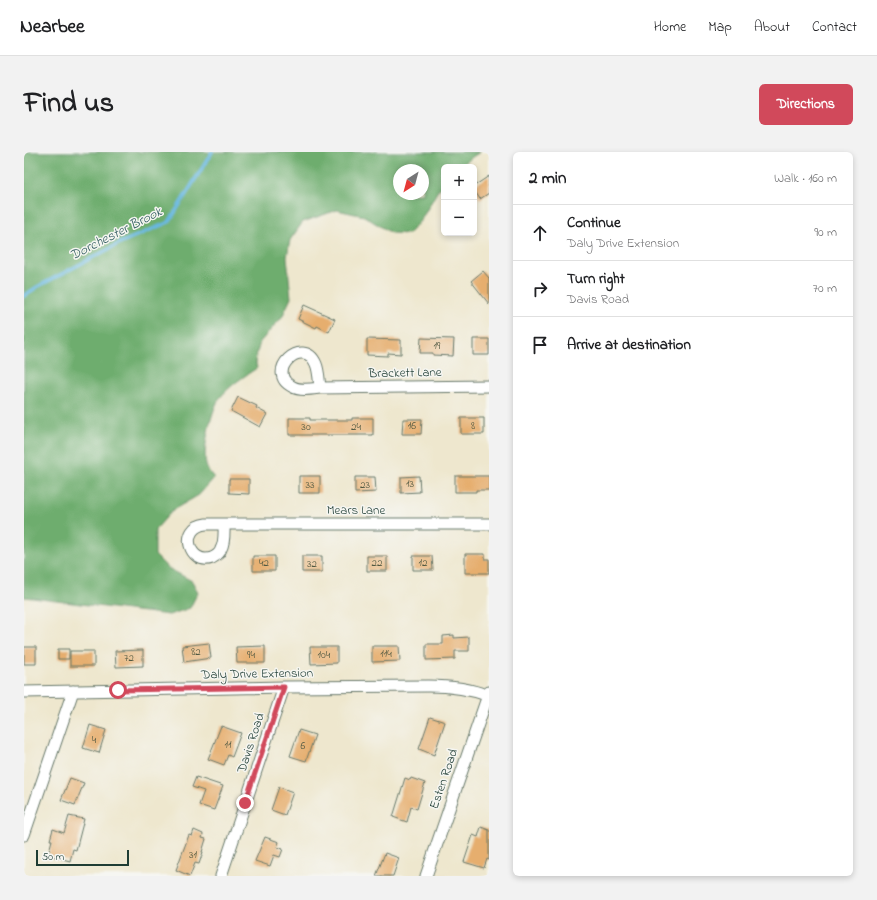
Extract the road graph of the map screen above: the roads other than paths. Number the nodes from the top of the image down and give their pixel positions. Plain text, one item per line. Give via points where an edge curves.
1 (489, 386) edge
2 (320, 388) dead end
3 (224, 524) dead end
4 (489, 524) edge
5 (284, 687) junction
6 (73, 691) junction
7 (24, 692) edge
8 (489, 694) edge
9 (24, 835) edge
10 (221, 876) edge
11 (426, 876) edge

1 - 2 street, Brackett Lane
3 - 4 street, Mears Lane
5 - 6 street, Daly Drive Extension
5 - 8 street, Daly Drive Extension via 451,686
5 - 10 street, Davis Road
6 - 7 street, Daly Drive Extension
6 - 9 street
8 - 11 street, Esten Road

